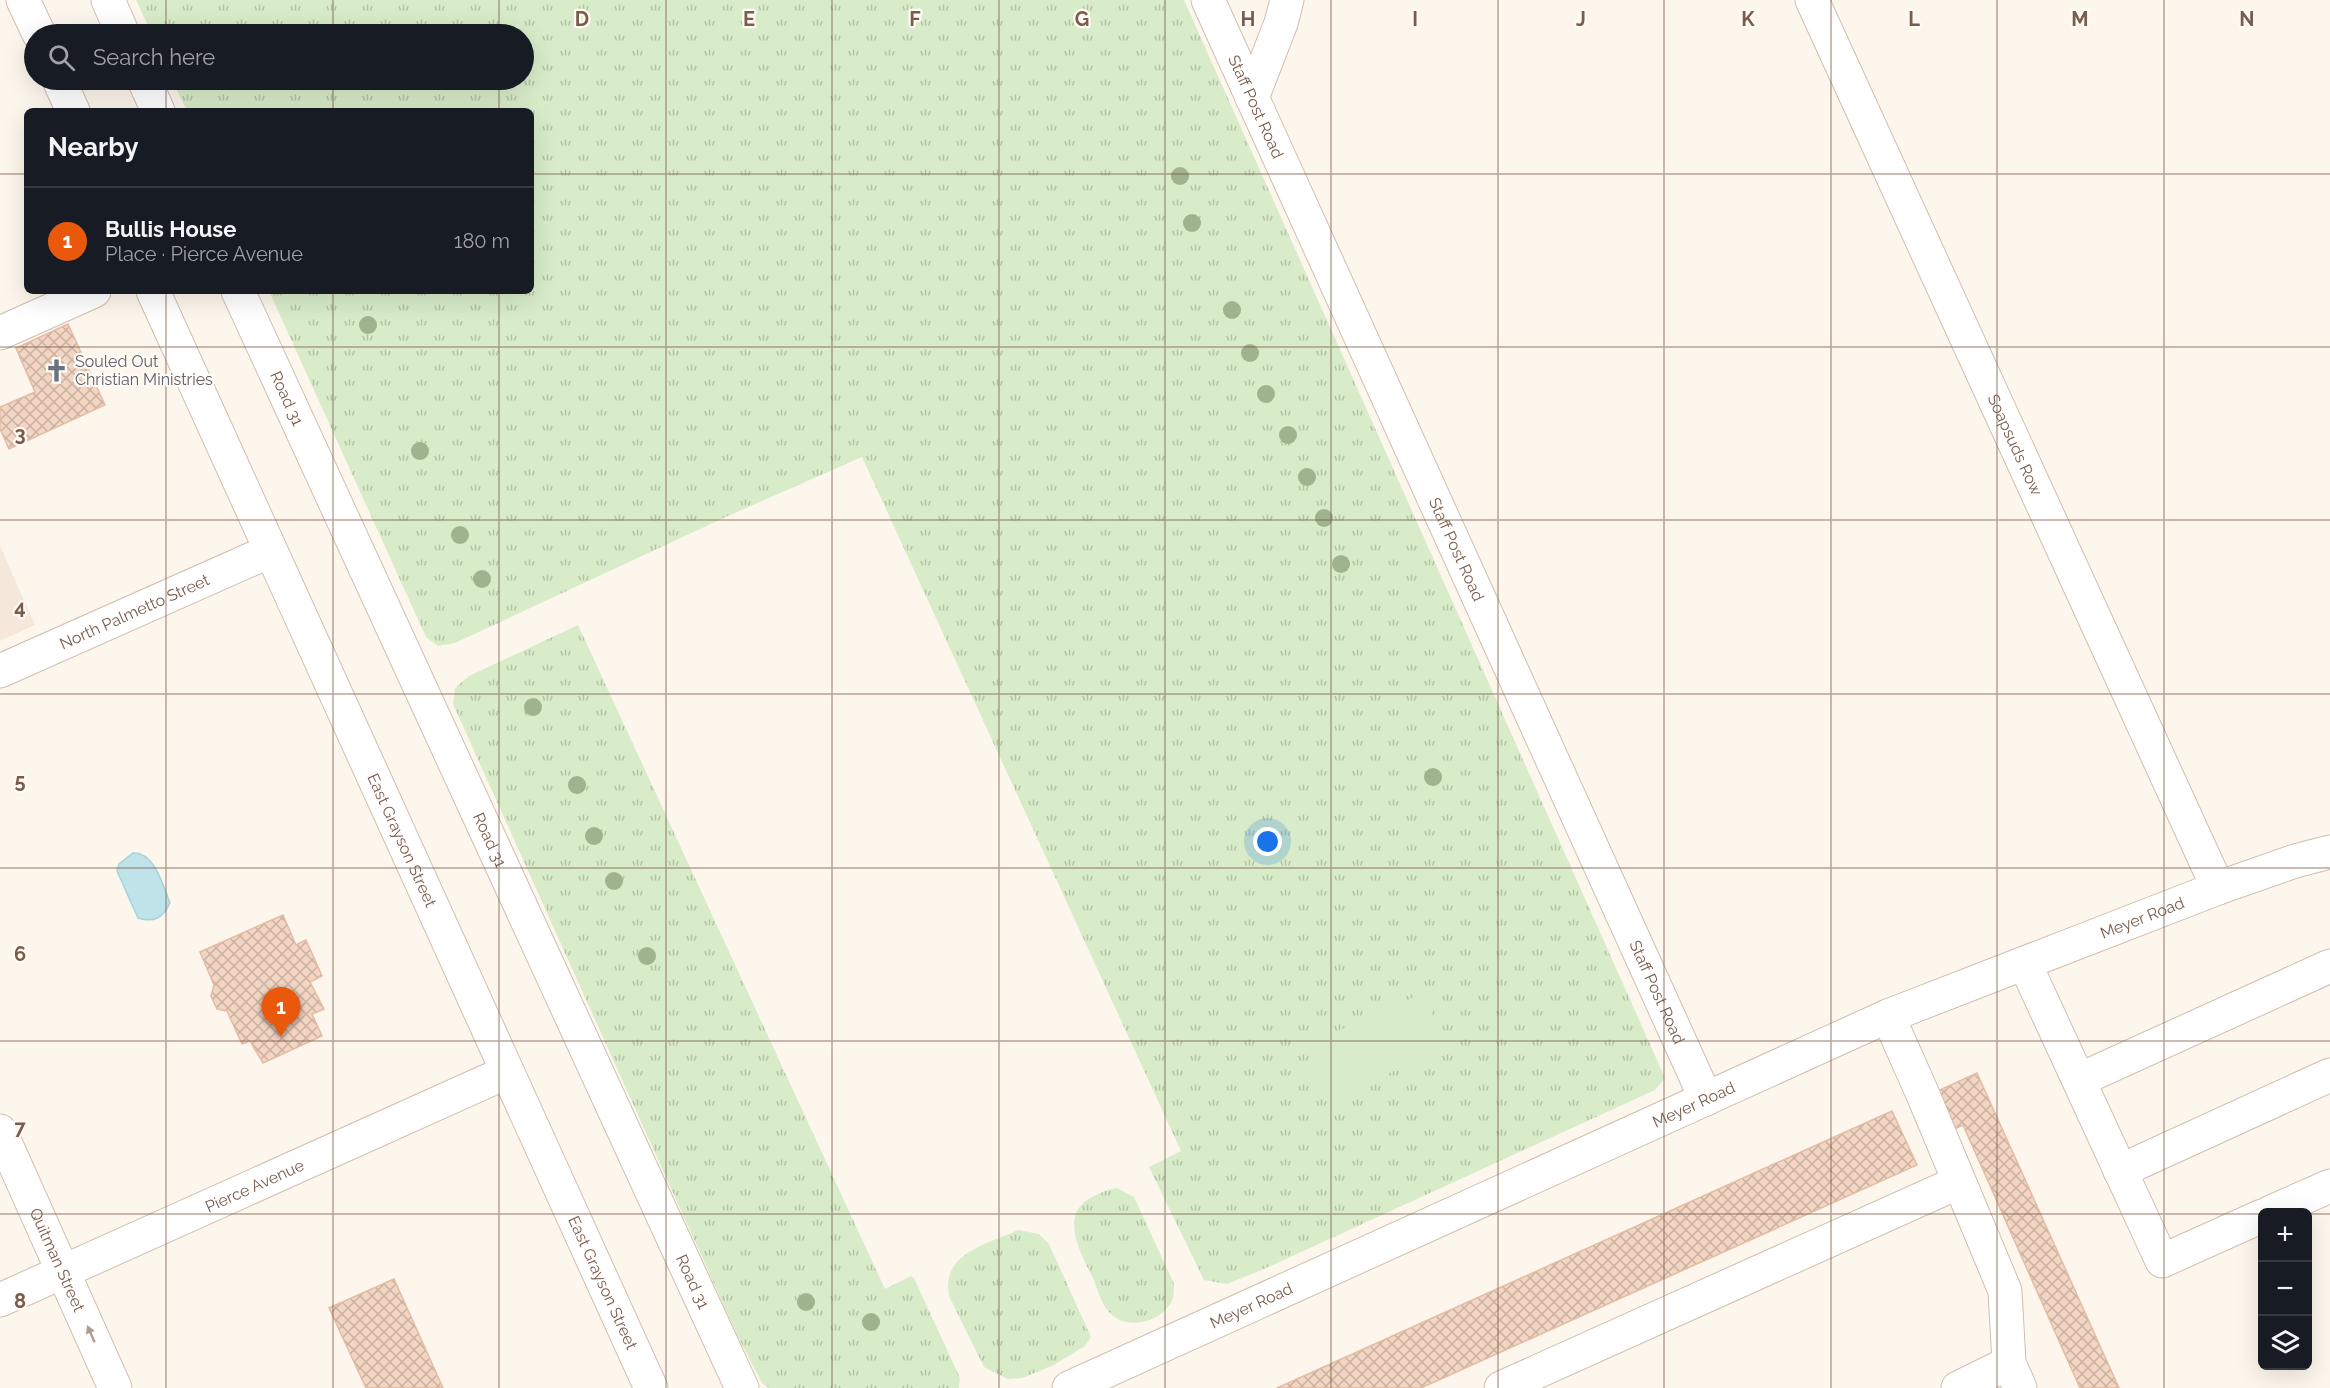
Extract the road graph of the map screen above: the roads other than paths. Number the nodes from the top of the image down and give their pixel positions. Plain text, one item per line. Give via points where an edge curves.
1 (23, 0) edge
2 (108, 0) edge
3 (1208, 0) edge
4 (1287, 0) edge
5 (1812, 0) edge
6 (34, 24) edge
7 (119, 24) edge
8 (64, 90) edge
9 (149, 90) edge
10 (1252, 98) junction
11 (72, 108) edge
12 (157, 108) edge
13 (87, 294) edge
14 (154, 294) edge
15 (239, 294) edge
16 (0, 333) edge
17 (270, 551) junction
18 (0, 671) edge
19 (2330, 852) edge
20 (2218, 888) junction
21 (2025, 964) junction
22 (2330, 966) edge
23 (1888, 1016) junction
24 (507, 1072) junction
25 (2330, 1075) edge
26 (2079, 1080) junction
27 (1706, 1099) junction
28 (0, 1131) edge
29 (2121, 1171) junction
30 (1959, 1182) junction
31 (2330, 1186) edge
32 (2280, 1208) edge
33 (2258, 1218) edge
34 (63, 1270) junction
35 (0, 1300) edge
36 (2014, 1376) edge
37 (115, 1388) edge
38 (651, 1388) edge
39 (742, 1388) edge
40 (1069, 1388) edge
41 (1501, 1388) edge
42 (1958, 1388) edge

1 - 6 street
2 - 7 street
3 - 10 street, Staff Post Road
4 - 10 street
5 - 20 street, Soapsuds Row
8 - 11 street
9 - 12 street
10 - 27 street, Staff Post Road
13 - 16 street
14 - 17 street, East Grayson Street
15 - 39 street, Road 31
17 - 18 street, North Palmetto Street
17 - 24 street, East Grayson Street
19 - 20 street, Meyer Road
20 - 21 street, Meyer Road
21 - 23 street, Meyer Road
21 - 26 street
22 - 26 street
23 - 27 street, Meyer Road
23 - 30 street
24 - 34 street, Pierce Avenue
24 - 38 street, East Grayson Street
25 - 29 street
26 - 29 street
27 - 40 street, Meyer Road
28 - 34 street, Quitman Street
29 - 33 street via 2162,1261
30 - 36 street via 2005,1291
30 - 41 street
31 - 32 street
34 - 35 street, Pierce Avenue
37 -> 34 street, Quitman Street
36 - 42 street

